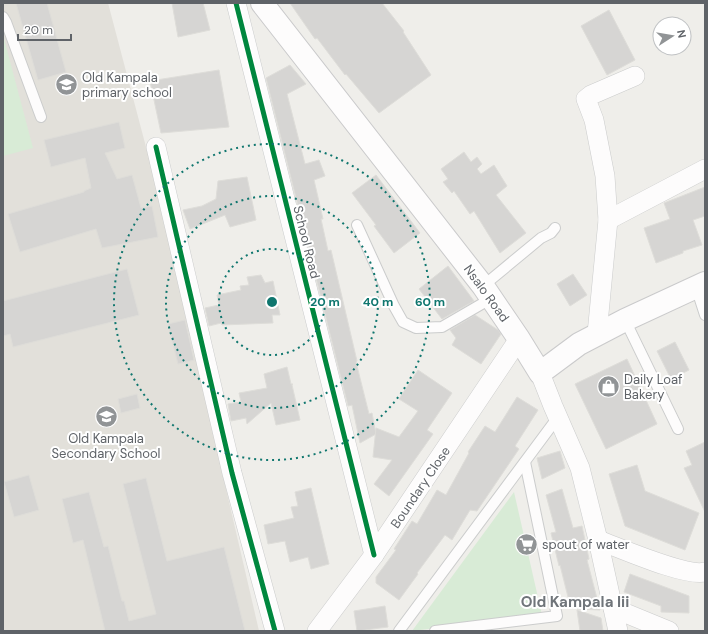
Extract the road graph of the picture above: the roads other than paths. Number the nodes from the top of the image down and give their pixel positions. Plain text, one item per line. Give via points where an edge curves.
1 (236, 3) edge
2 (262, 3) edge
3 (3, 17) edge
4 (635, 76) dead end
5 (41, 117) dead end
6 (156, 147) dead end
7 (705, 169) edge
8 (608, 220) junction
9 (357, 225) dead end
10 (556, 228) dead end
11 (700, 285) edge
12 (487, 292) junction
13 (705, 315) edge
14 (624, 320) junction
15 (597, 334) junction
16 (519, 339) junction
17 (540, 373) junction
18 (558, 417) junction
19 (678, 429) dead end
20 (525, 462) junction
21 (598, 540) junction
22 (374, 555) junction
23 (705, 572) edge
24 (613, 608) junction
25 (275, 631) edge
26 (317, 631) edge
27 (399, 631) edge
28 (435, 631) edge
29 (618, 631) edge
30 (669, 631) edge

1 - 22 street, School Road
2 - 12 main road, Nsalo Road
3 - 5 lane
4 - 8 street via 586,99 594,120 606,176
6 - 25 street via 232,474
7 - 8 street
8 - 15 street
9 - 12 lane via 403,322 416,328 442,327
10 - 12 lane via 541,238
11 - 13 lane
11 - 14 main road
12 - 16 main road, Nsalo Road
14 - 15 main road
14 - 19 lane
15 - 17 main road
16 - 17 main road, Nsalo Road
16 - 22 street, Boundary Close
17 - 18 street, Nsalo Road
18 - 20 lane
18 - 21 street, Nsalo Road via 580,468
20 - 27 lane
20 - 28 lane via 557,616
21 - 23 street via 672,568
21 - 24 street, Nsalo Road
22 - 26 street, Boundary Close
24 - 29 street, Nsalo Road
24 - 30 street

